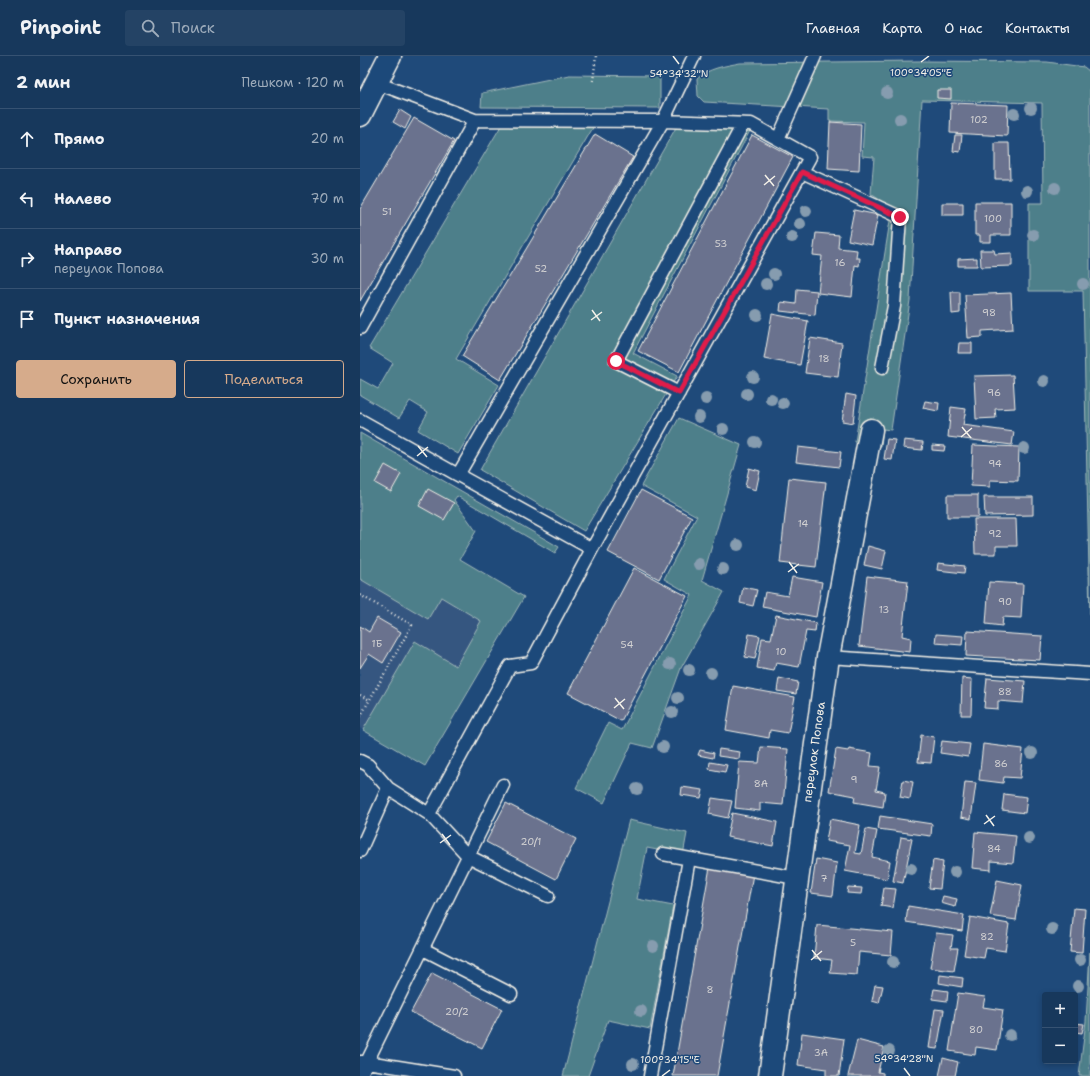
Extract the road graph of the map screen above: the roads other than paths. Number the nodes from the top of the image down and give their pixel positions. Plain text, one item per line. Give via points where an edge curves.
1 (390, 56) edge
2 (694, 56) edge
3 (815, 56) edge
4 (377, 83) junction
5 (360, 114) edge
6 (475, 120) junction
7 (663, 120) junction
8 (743, 124) junction
9 (778, 139) junction
10 (802, 172) junction
11 (360, 328) edge
12 (882, 368) dead end
13 (679, 393) junction
14 (360, 420) edge
15 (871, 430) dead end
16 (458, 475) junction
17 (592, 549) junction
18 (828, 657) junction
19 (1090, 674) edge
20 (360, 761) edge
21 (503, 785) dead end
22 (388, 788) junction
23 (429, 814) junction
24 (360, 851) edge
25 (663, 854) dead end
26 (468, 856) junction
27 (690, 859) junction
28 (796, 878) junction
29 (548, 896) dead end
30 (423, 949) junction
31 (511, 994) dead end
32 (364, 1062) edge
33 (360, 1076) edge
34 (454, 1076) edge
35 (650, 1076) edge
36 (770, 1076) edge

1 - 4 street
2 - 7 lane
3 - 9 lane
4 - 5 street
4 - 6 lane
6 - 7 lane
6 - 11 lane
7 - 8 lane
7 - 16 lane
8 - 9 lane via 751,124
8 - 13 lane via 616,361
9 - 10 lane via 810,157
10 - 12 lane via 900,217 894,306
10 - 13 lane
13 - 17 lane
14 - 16 lane
15 - 18 street, переулок Попова
16 - 17 lane
17 - 23 lane via 531,663 510,666
18 - 19 lane
18 - 28 street, переулок Попова
20 - 22 lane via 368,765
21 - 26 lane
22 - 23 lane
22 - 24 lane
23 - 26 lane
25 - 27 lane
26 - 29 lane
26 - 30 lane
27 - 28 lane
27 - 35 lane
28 - 36 street, переулок Попова
30 - 31 lane
30 - 32 lane
32 - 33 lane
32 - 34 lane

